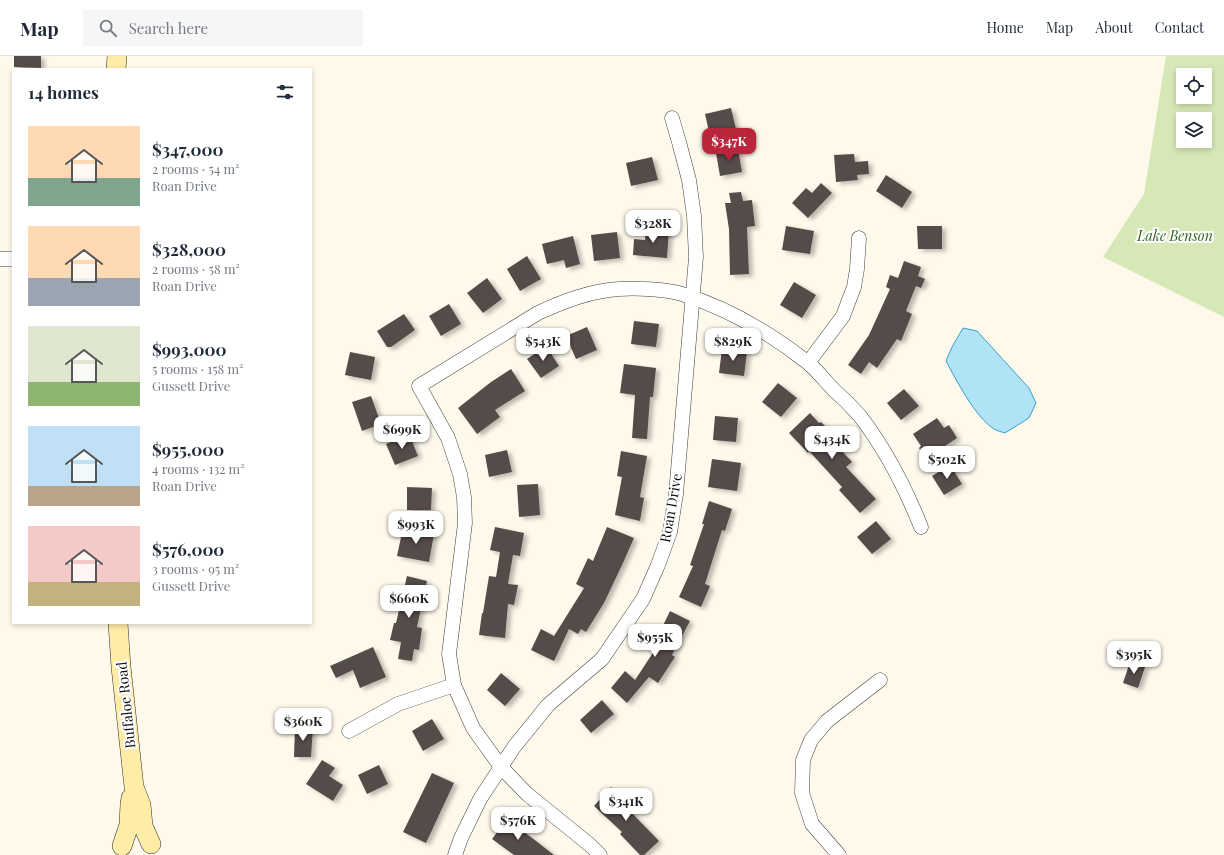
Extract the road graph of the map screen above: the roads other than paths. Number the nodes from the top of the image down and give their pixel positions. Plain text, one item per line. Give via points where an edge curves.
1 (117, 56) edge
2 (116, 68) edge
3 (672, 118) dead end
4 (859, 238) dead end
5 (0, 259) edge
6 (12, 259) edge
7 (693, 298) junction
8 (808, 363) junction
9 (921, 527) dead end
10 (118, 624) edge
11 (880, 680) dead end
12 (454, 685) junction
13 (349, 731) dead end
14 (501, 767) junction
15 (134, 787) junction
16 (156, 850) edge
17 (119, 851) edge
18 (455, 855) edge
19 (600, 855) edge
20 (839, 855) edge

1 - 2 street
3 - 7 street, Roan Drive via 689,180 694,216 696,257
4 - 8 street via 854,287 843,316
5 - 6 street
7 - 8 street via 760,329
7 - 12 street via 681,294 633,289 582,295 538,313 419,386 448,438 460,474 464,497 465,523 449,654
7 - 14 street, Roan Drive via 676,494 670,532 658,565 643,599 602,659 548,705
8 - 9 street via 859,415 880,445 900,478
10 - 15 street, Buffaloe Road
11 - 20 street via 827,720 811,740 802,760 802,793 812,824
12 - 13 street via 398,704
12 - 14 street via 473,728
14 - 18 street, Roan Drive via 480,799
14 - 19 street via 527,794
15 - 16 street, Buffaloe Road via 141,805 143,826
15 - 17 street, Buffaloe Road via 129,825
16 - 17 street via 144,842 136,841

